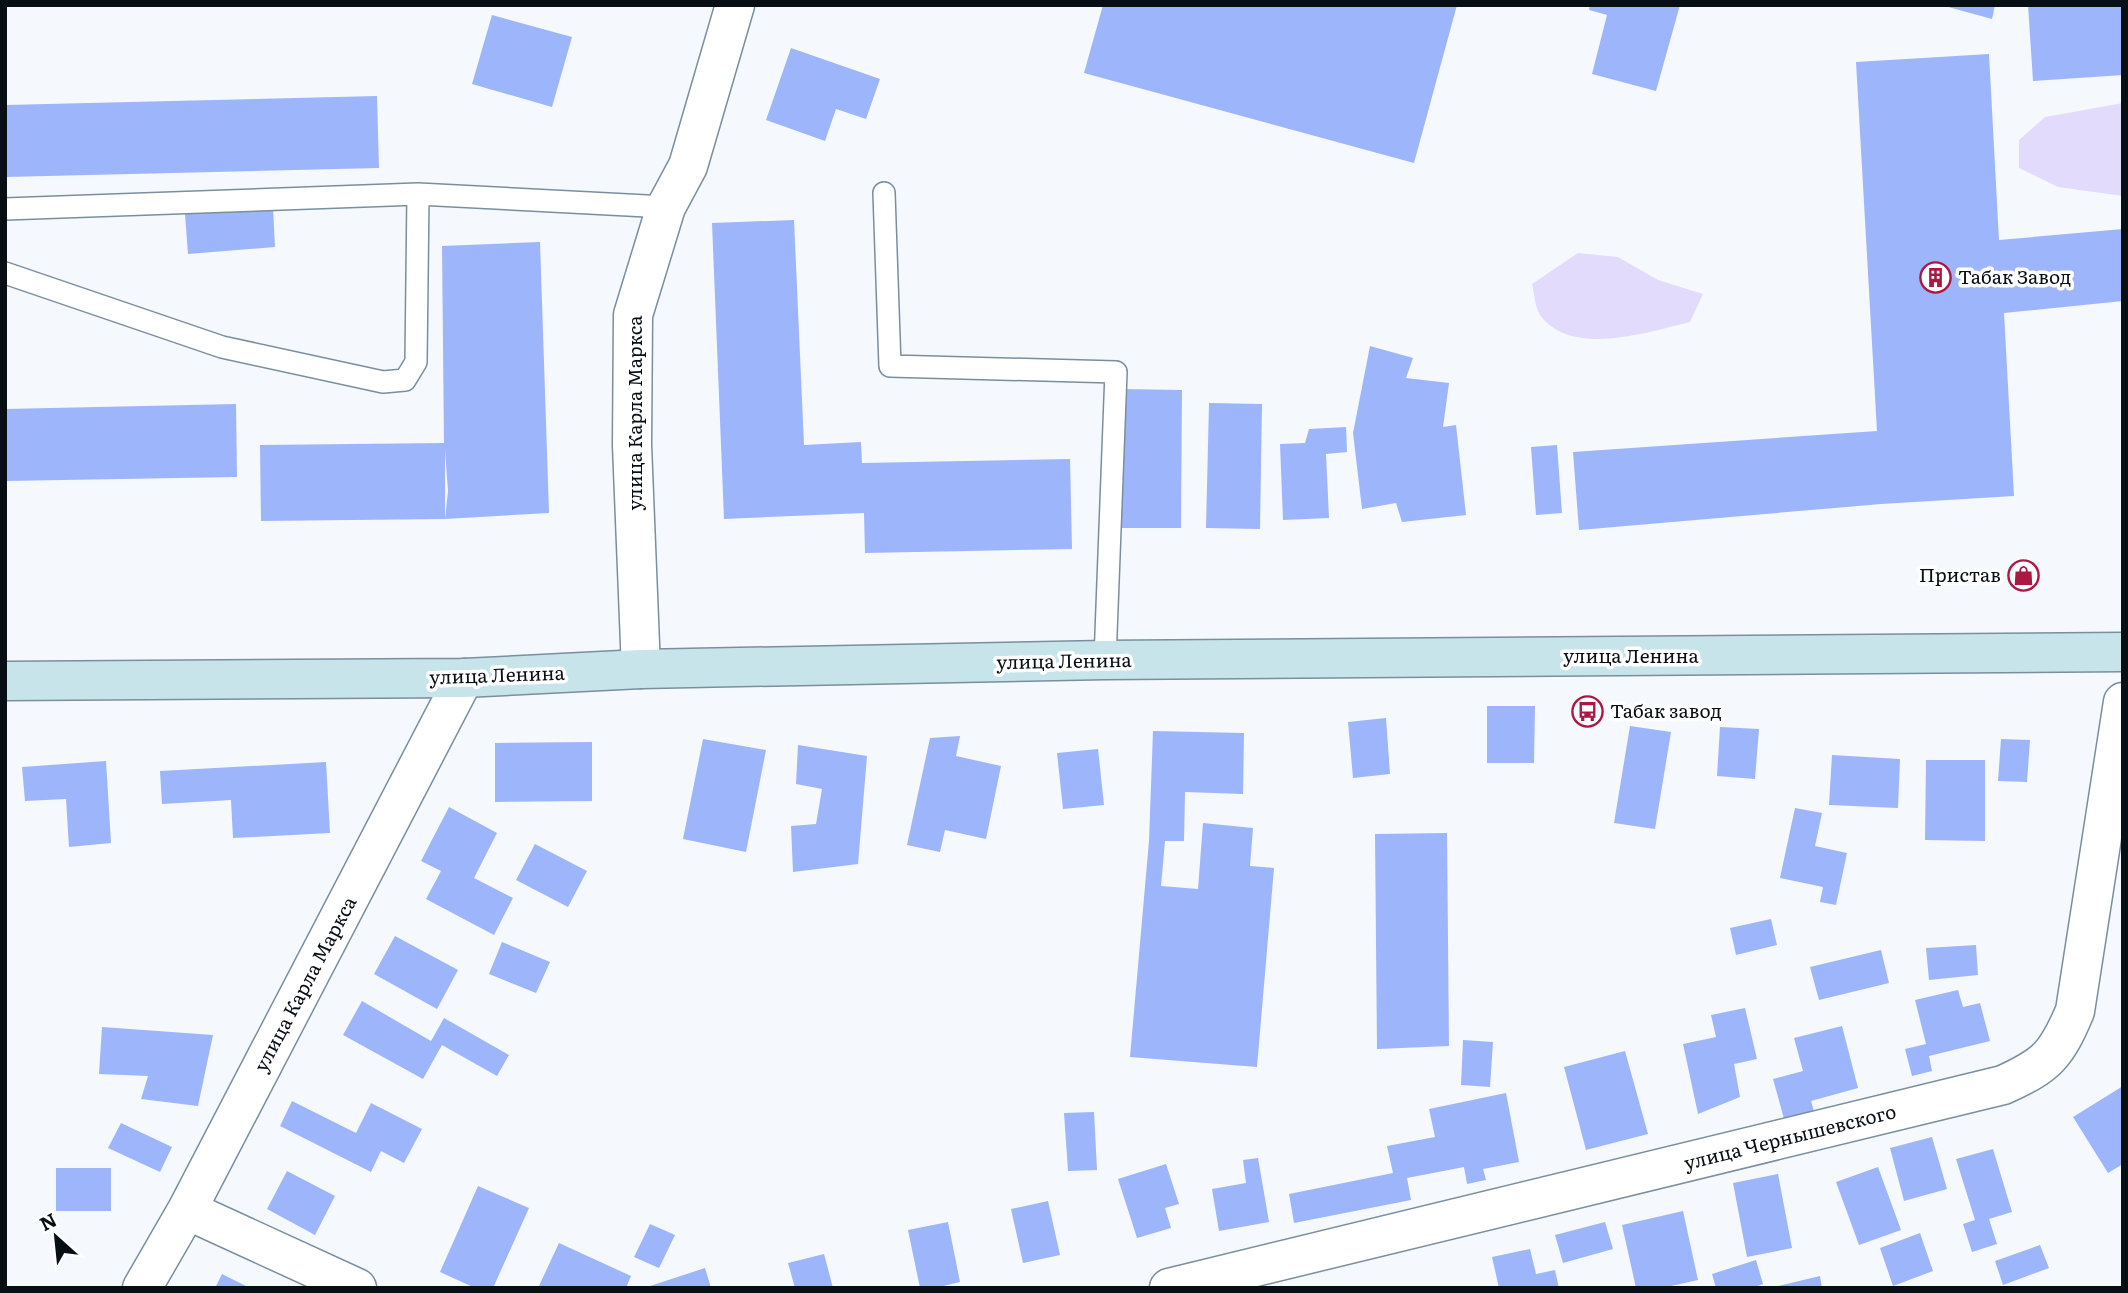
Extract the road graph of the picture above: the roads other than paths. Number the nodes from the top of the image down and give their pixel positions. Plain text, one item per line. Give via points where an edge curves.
1 (735, 5) edge
2 (884, 192) dead end
3 (418, 194) junction
4 (666, 206) junction
5 (5, 209) edge
6 (5, 273) edge
7 (2123, 652) edge
8 (1105, 660) junction
9 (641, 669) junction
10 (464, 678) junction
11 (5, 681) edge
12 (2123, 702) edge
13 (187, 1210) junction
14 (142, 1288) edge
15 (357, 1288) edge
16 (1169, 1288) edge

1 - 4 street, улица Карла Маркса via 688,166
2 - 8 lane via 890,366 1116,372
3 - 4 lane
3 - 5 lane
3 - 6 lane via 416,362 405,380 383,382 222,347
4 - 9 street, улица Карла Маркса via 633,315 632,445
7 - 8 street, улица Ленина
8 - 9 street, улица Ленина
9 - 10 street, улица Ленина
10 - 11 street, улица Ленина
10 - 13 street, улица Карла Маркса
12 - 16 street, улица Чернышевского via 2075,1011 2062,1041 2032,1072 2003,1085
13 - 14 street, улица Карла Маркса
13 - 15 street

